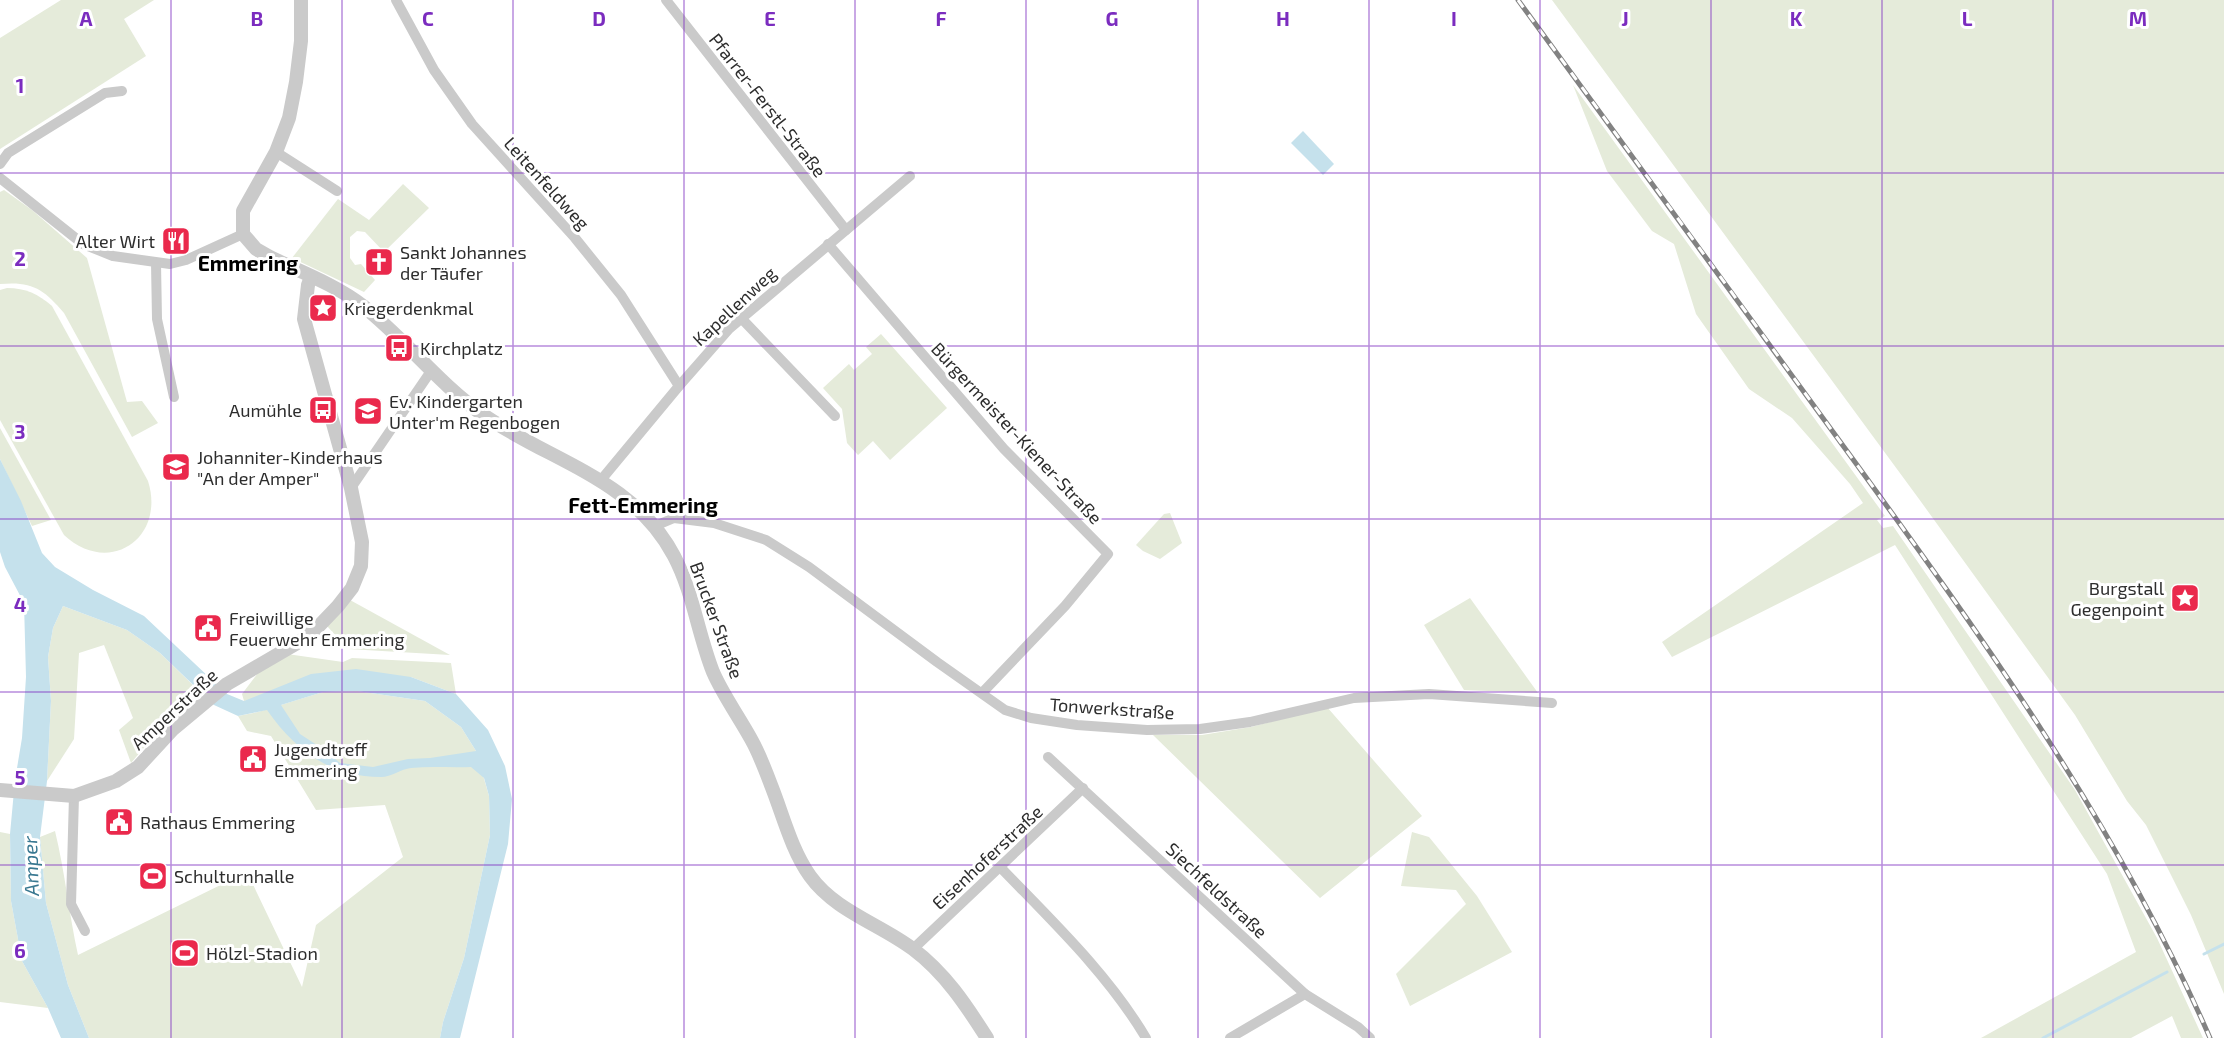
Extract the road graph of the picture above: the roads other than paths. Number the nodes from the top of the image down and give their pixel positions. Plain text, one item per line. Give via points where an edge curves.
1 (301, 0) edge
2 (396, 0) edge
3 (666, 0) edge
4 (122, 91) dead end
5 (276, 152) junction
6 (0, 164) edge
7 (910, 176) dead end
8 (0, 178) edge
9 (337, 191) dead end
10 (846, 230) junction
11 (243, 234) junction
12 (828, 244) junction
13 (156, 263) junction
14 (311, 277) junction
15 (741, 319) junction
16 (431, 371) junction
17 (679, 386) junction
18 (174, 397) dead end
19 (836, 416) dead end
20 (601, 480) junction
21 (351, 488) junction
22 (655, 526) junction
23 (982, 693) junction
24 (1552, 703) dead end
25 (1048, 757) dead end
26 (1083, 788) junction
27 (6, 791) edge
28 (74, 796) junction
29 (1000, 867) junction
30 (85, 931) dead end
31 (913, 949) junction
32 (1305, 994) junction
33 (987, 1038) edge
34 (1146, 1038) edge
35 (1230, 1038) edge
36 (1370, 1038) edge

1 - 5 street via 296,82
2 - 17 street, Leitenfeldweg via 434,70 472,124 614,287
3 - 10 street, Pfarrer-Ferstl-Straße
4 - 6 street via 105,93 8,153
5 - 9 street
5 - 11 street via 243,211
7 - 10 street, Kapellenweg
8 - 13 street via 83,244 113,256
10 - 12 street, Kapellenweg
11 - 13 street via 186,260
11 - 14 street via 256,249
12 - 15 street, Kapellenweg
12 - 23 street, Bürgermeister-Kiener-Straße via 1004,449 1108,554 1065,606
13 - 18 street via 157,319
14 - 16 street, Brucker Straße via 359,304
14 - 21 street, Amperstraße via 304,319
15 - 17 street, Kapellenweg
15 - 19 street
16 - 20 street, Brucker Straße via 488,417
16 - 21 street
17 - 20 street, Kapellenweg
20 - 22 street, Brucker Straße via 621,493
21 - 28 street, Amperstraße via 362,542 361,566 352,588 338,606 299,642 226,684 173,729 138,767 116,781
22 - 23 street, Tonwerkstraße via 674,518 714,523 766,540
22 - 31 street, Brucker Straße via 682,573 714,674 754,745 810,876 829,895
23 - 24 street, Tonwerkstraße via 1005,710 1031,718 1147,730 1240,724 1330,702 1388,695 1430,693
25 - 26 street, Siechfeldstraße
26 - 29 street, Eisenhoferstraße
26 - 32 street, Siechfeldstraße
27 - 28 street, Amperstraße
28 - 30 street via 71,904
29 - 31 street, Eisenhoferstraße
29 - 34 street via 1082,953
31 - 33 street, Brucker Straße via 957,992
32 - 35 street
32 - 36 street, Siechfeldstraße

